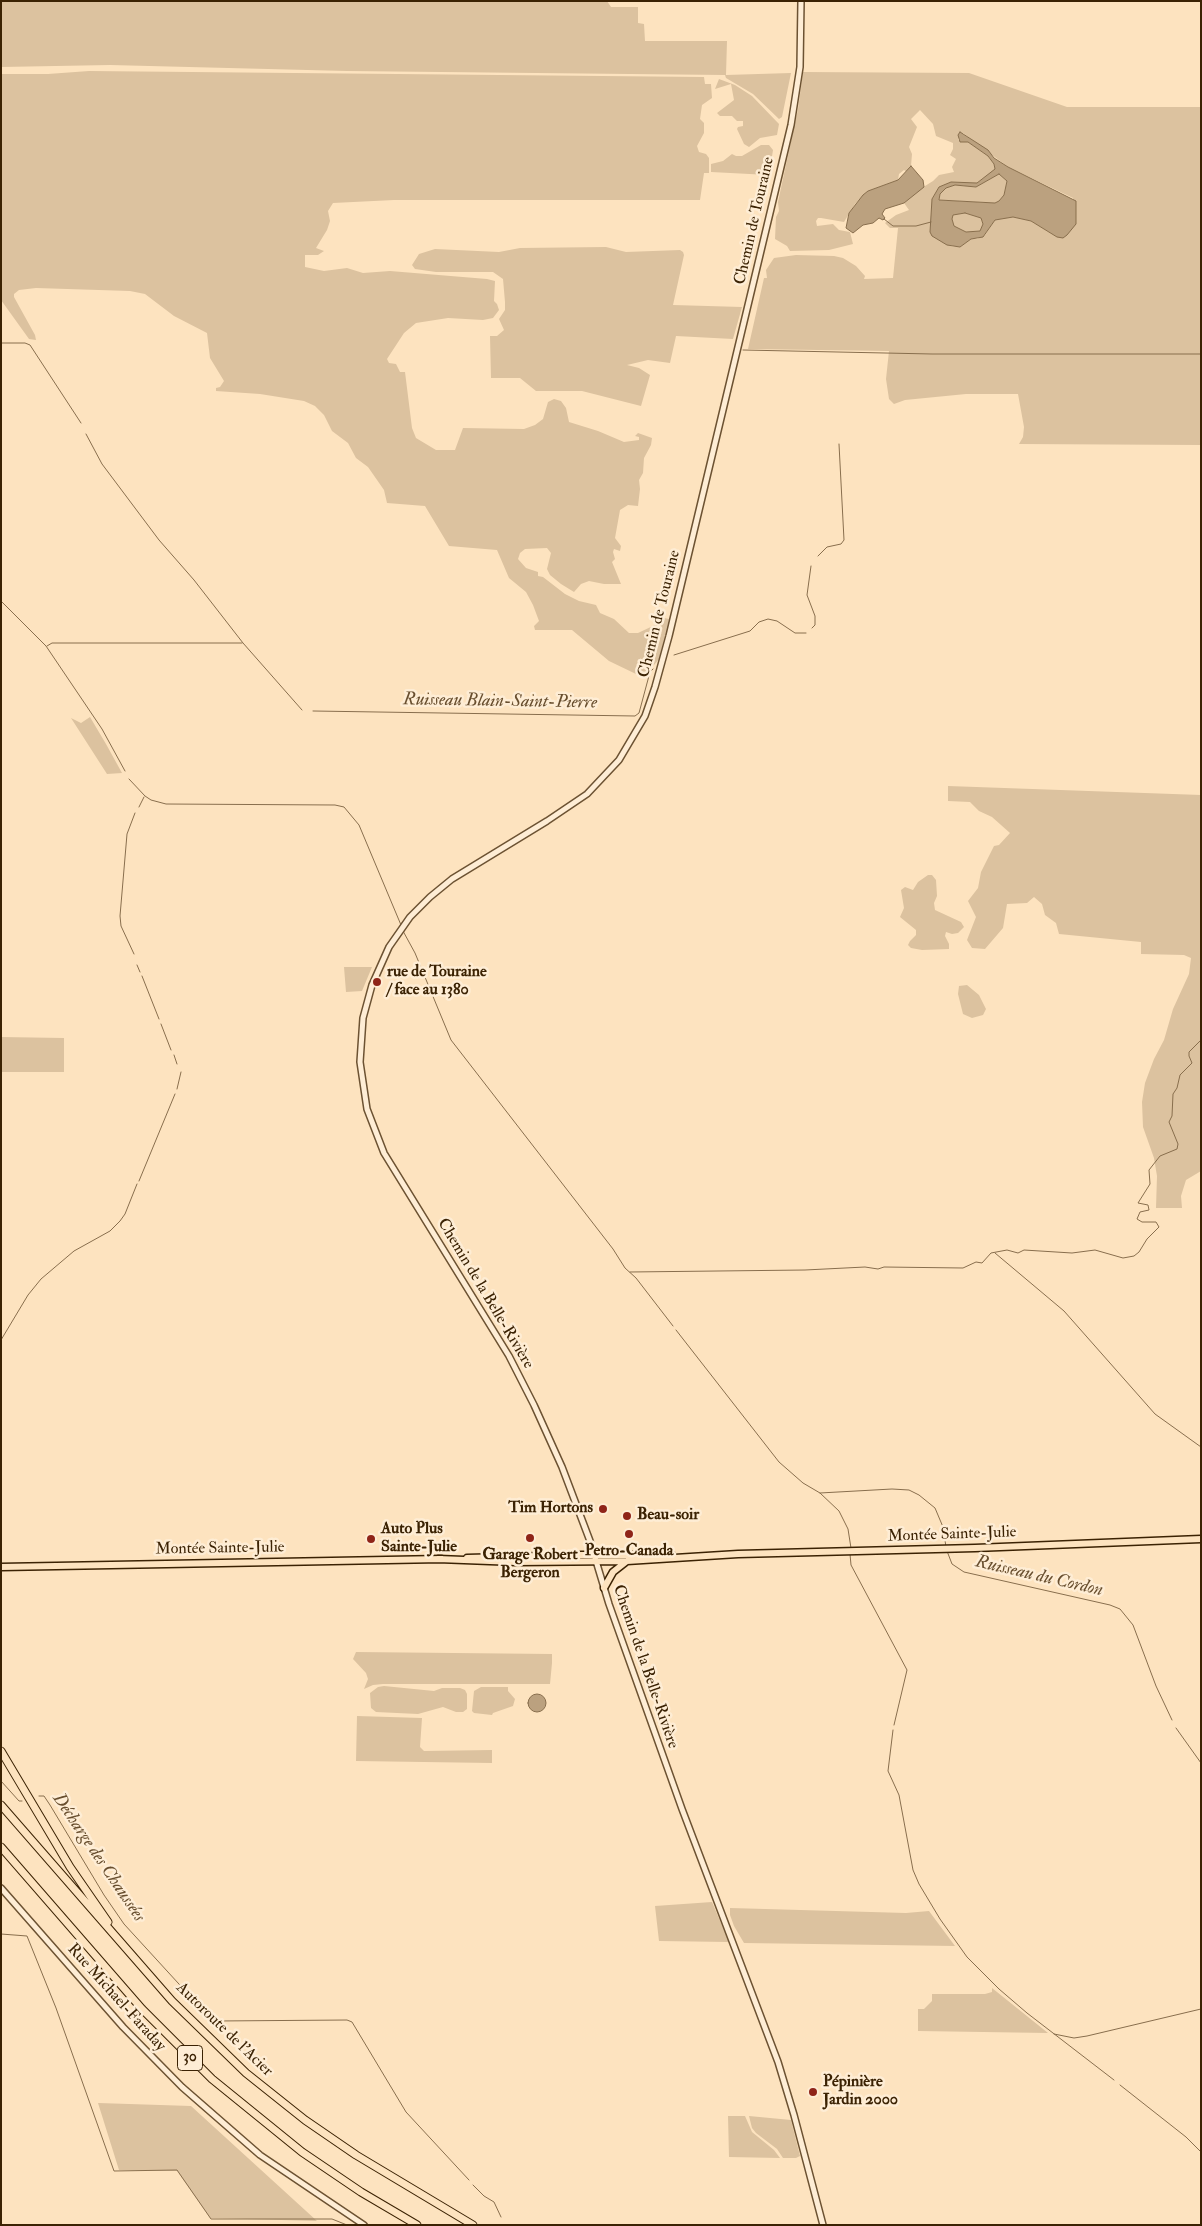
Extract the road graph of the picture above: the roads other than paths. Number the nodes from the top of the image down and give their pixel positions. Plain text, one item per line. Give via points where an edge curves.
1 (801, 1) edge
2 (370, 1118) joint
3 (1201, 1539) edge
4 (703, 1556) junction
5 (595, 1558) junction
6 (627, 1561) junction
7 (1, 1567) edge
8 (604, 1588) junction
9 (1, 1751) edge
10 (1, 1805) edge
11 (1, 1847) edge
12 (1, 1888) edge
13 (126, 1949) junction
14 (364, 2225) edge
15 (417, 2225) edge
16 (472, 2225) edge
17 (823, 2225) edge

1 - 2 street, Chemin de Touraine via 800,72 791,125 669,636 645,716 619,760 587,794 452,879 424,902 398,932 378,968 363,1018 360,1069
2 - 5 street, Chemin de la Belle-Rivière via 388,1160 524,1384 562,1466
3 - 4 main road, Montée Sainte-Julie
4 - 5 main road, Montée Sainte-Julie
4 - 6 main road, Montée Sainte-Julie
5 - 6 main road, Montée Sainte-Julie
5 - 7 main road, Montée Sainte-Julie
5 - 8 street, Chemin de la Belle-Rivière
6 - 8 main road via 614,1570
8 - 17 street, Chemin de la Belle-Rivière via 688,1824 773,2046
9 - 13 highway via 70,1868
10 - 13 highway, Autoroute de l'Acier / 30
11 - 15 highway, 30 via 142,2009 212,2079 302,2152
12 - 14 street, Rue Michael-Faraday via 115,2019 182,2087 260,2155
13 - 16 highway, Autoroute de l'Acier / 30 via 196,2026 275,2097 356,2156

